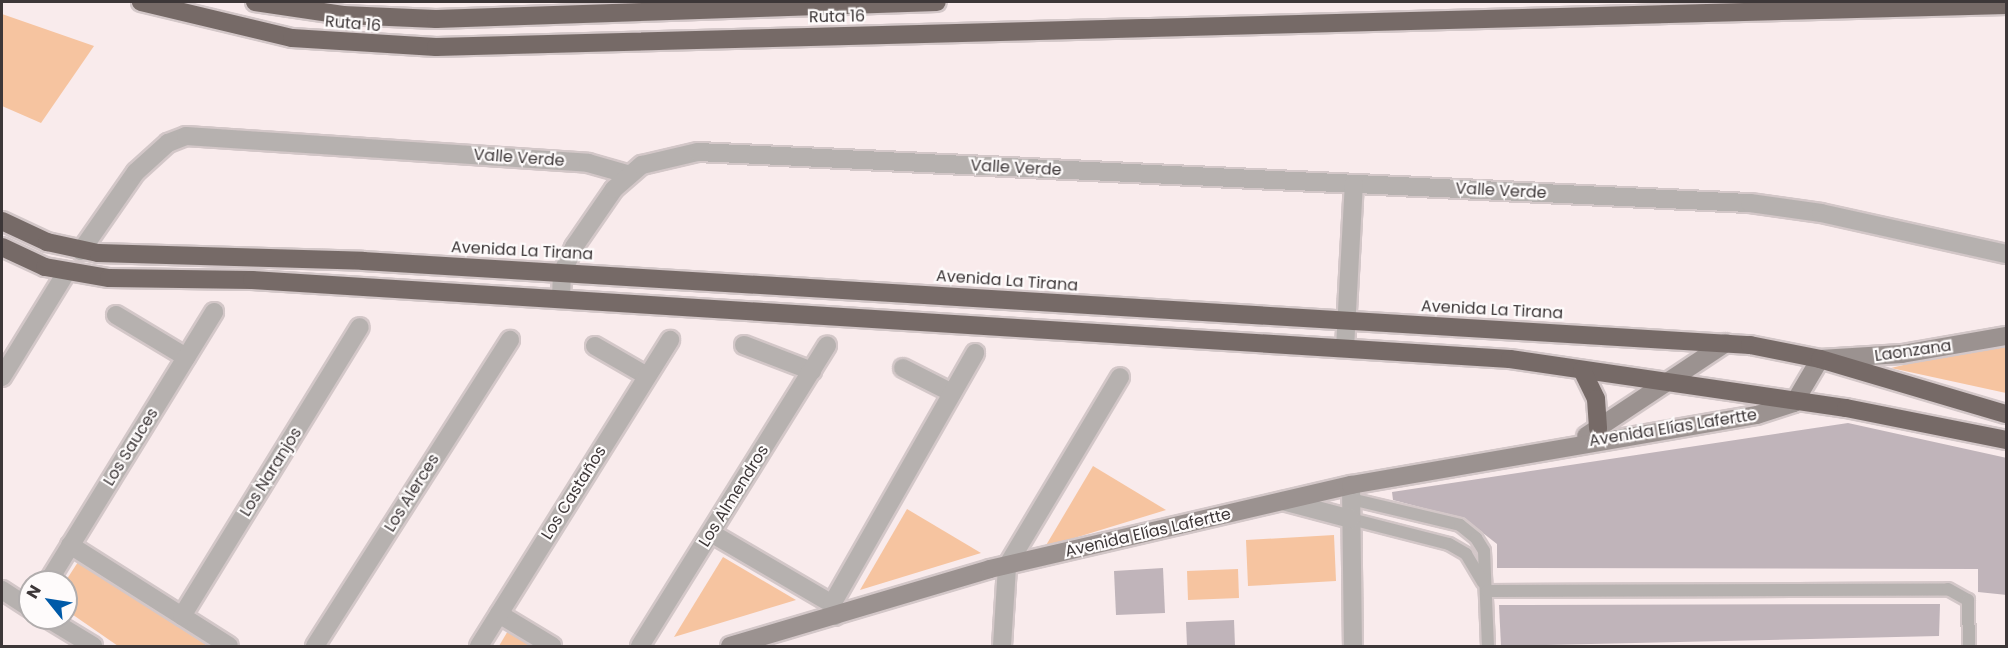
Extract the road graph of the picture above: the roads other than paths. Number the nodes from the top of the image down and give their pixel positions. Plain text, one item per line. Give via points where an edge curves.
1 (141, 2) edge
2 (255, 2) edge
3 (937, 2) edge
4 (2007, 5) edge
5 (627, 174) junction
6 (1354, 184) junction
7 (2, 221) edge
8 (2, 247) edge
9 (81, 251) junction
10 (2007, 254) edge
11 (66, 273) junction
12 (562, 273) junction
13 (561, 299) junction
14 (214, 312) dead end
15 (116, 315) dead end
16 (1346, 321) junction
17 (360, 327) dead end
18 (2007, 336) edge
19 (510, 340) dead end
20 (670, 340) dead end
21 (1726, 343) junction
22 (744, 345) dead end
23 (595, 346) dead end
24 (827, 346) dead end
25 (1345, 348) junction
26 (975, 353) dead end
27 (186, 357) junction
28 (1820, 359) junction
29 (903, 368) dead end
30 (812, 370) junction
31 (1582, 370) junction
32 (647, 376) junction
33 (1120, 376) dead end
34 (2, 377) edge
35 (1660, 384) junction
36 (952, 393) junction
37 (1794, 403) junction
38 (2007, 414) edge
39 (1598, 429) junction
40 (2007, 440) edge
41 (1572, 444) junction
42 (1351, 492) junction
43 (1283, 501) junction
44 (1351, 519) junction
45 (711, 532) junction
46 (70, 546) junction
47 (1007, 566) junction
48 (55, 570) edge
49 (2, 590) edge
50 (1487, 591) junction
51 (18, 600) edge
52 (833, 610) junction
53 (499, 614) junction
54 (182, 616) junction
55 (67, 630) edge
56 (93, 646) edge
57 (229, 646) edge
58 (315, 646) edge
59 (479, 646) edge
60 (552, 646) edge
61 (640, 646) edge
62 (730, 646) edge
63 (1002, 646) edge
64 (1353, 646) edge
65 (1488, 646) edge
66 (1969, 646) edge

1 - 4 highway, Ruta 16 via 292,38 436,47
2 - 3 highway, Ruta 16 via 343,15 436,19
5 - 6 street, Valle Verde via 658,158 698,152
5 - 9 street, Valle Verde via 588,163 186,136 168,143 141,166
5 - 12 street via 589,221
6 - 10 street, Valle Verde via 1750,203 1821,213
6 - 16 street
7 - 9 highway, Avenida La Tirana
8 - 11 highway
9 - 12 highway, Avenida La Tirana
11 - 13 highway
11 - 34 street
12 - 13 street
12 - 16 highway, Avenida La Tirana
13 - 25 highway
14 - 27 street, Los Sauces
15 - 27 street
16 - 21 highway, Avenida La Tirana
16 - 25 street
17 - 54 street, Los Naranjos
18 - 28 street, Laonzana via 1902,354
19 - 58 street, Los Alerces
20 - 32 street, Los Castaños
21 - 28 highway, Avenida La Tirana
21 - 35 street, Avenida Elías Lafertte
22 - 30 street
23 - 32 street
24 - 30 street, Los Almendros
25 - 31 highway via 1510,359
26 - 36 street
27 - 46 street, Los Sauces
28 - 37 street
28 - 38 highway, Avenida La Tirana
29 - 36 street
30 - 45 street, Los Almendros
31 - 35 highway
31 - 39 highway via 1596,399
32 - 53 street, Los Castaños
33 - 47 street
35 - 37 highway
35 - 39 street, Avenida Elías Lafertte
36 - 52 street
37 - 40 highway
37 - 41 street, Avenida Elías Lafertte via 1739,419
39 - 41 street, Avenida Elías Lafertte
41 - 42 street, Avenida Elías Lafertte
42 - 43 street, Avenida Elías Lafertte
42 - 44 street
42 - 50 lane via 1460,525 1484,551
43 - 44 street
43 - 47 street, Avenida Elías Lafertte
44 - 50 lane via 1449,544 1466,554
44 - 64 street
45 - 52 street
45 - 61 street, Los Almendros
46 - 48 street, Los Sauces
46 - 54 street
47 - 52 street, Avenida Elías Lafertte
47 - 63 street
49 - 51 street
50 - 65 lane
50 - 66 lane via 1948,589 1968,600
52 - 62 street, Avenida Elías Lafertte
53 - 59 street, Los Castaños
53 - 60 street
54 - 57 street
55 - 56 street

